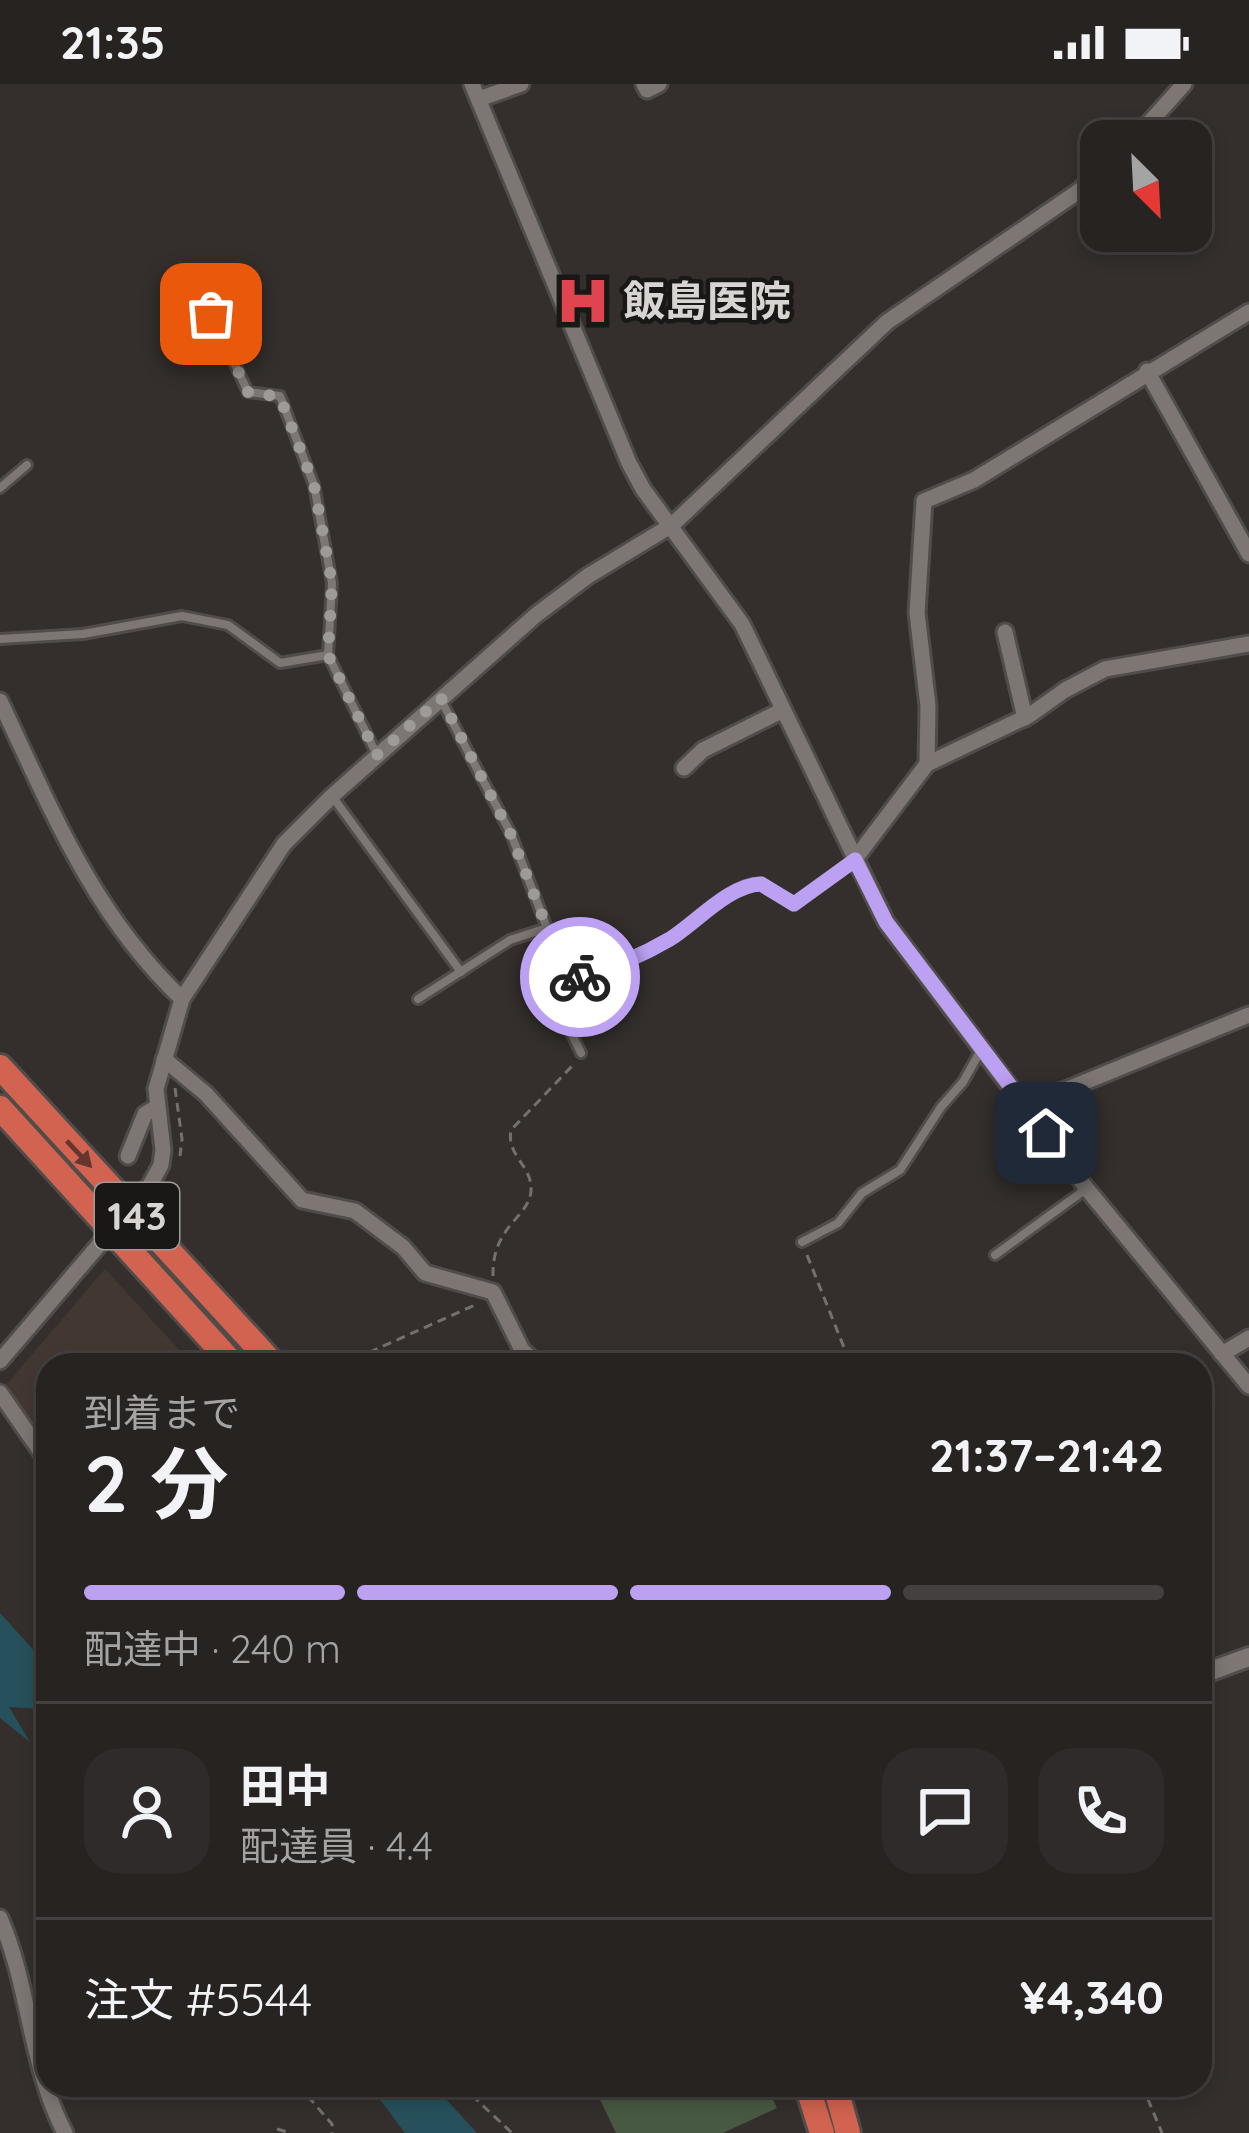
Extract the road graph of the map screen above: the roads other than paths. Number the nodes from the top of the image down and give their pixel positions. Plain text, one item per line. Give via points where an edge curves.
1 (521, 84) edge
2 (644, 84) edge
3 (659, 84) edge
4 (1184, 84) edge
5 (475, 92) edge
6 (1152, 120) edge
7 (1080, 190) edge
8 (1249, 312) edge
9 (211, 314) dead end
10 (1147, 371) junction
11 (27, 465) dead end
12 (0, 488) edge
13 (672, 525) junction
14 (1249, 554) edge
15 (1005, 632) dead end
16 (0, 639) edge
17 (1249, 644) edge
18 (328, 655) junction
19 (441, 698) junction
20 (0, 701) edge
21 (783, 710) junction
22 (1025, 718) junction
23 (377, 755) junction
24 (927, 764) junction
25 (685, 768) dead end
26 (332, 796) junction
27 (855, 860) junction
28 (547, 928) junction
29 (461, 972) junction
30 (572, 979) junction
31 (182, 999) junction
32 (418, 999) dead end
33 (1249, 1015) edge
34 (982, 1048) junction
35 (581, 1053) road end
36 (164, 1059) junction
37 (0, 1067) edge
38 (1025, 1106) junction
39 (157, 1107) junction
40 (0, 1108) edge
41 (128, 1156) dead end
42 (1087, 1189) junction
43 (128, 1208) junction
44 (110, 1228) junction
45 (802, 1243) road end
46 (995, 1255) dead end
47 (1249, 1338) edge
48 (223, 1353) edge
49 (263, 1353) edge
50 (526, 1353) edge
51 (1222, 1354) junction
52 (0, 1361) edge
53 (1249, 1386) edge
54 (0, 1393) edge
55 (36, 1445) edge
56 (1249, 1657) edge
57 (1212, 1671) edge
58 (0, 1918) edge
59 (36, 2030) edge
60 (50, 2097) edge
61 (811, 2097) edge
62 (838, 2097) edge
63 (65, 2133) edge
64 (822, 2133) edge
65 (848, 2133) edge

1 - 5 street
2 - 3 street
4 - 6 street
5 - 13 street via 629,464
7 - 13 street via 887,322
8 - 10 street
9 - 18 lane via 248,392 280,397 314,485 332,583
10 - 14 street
10 - 24 street via 974,480 924,501 916,613
11 - 12 lane
13 - 19 street via 588,576
13 - 21 street via 742,624
15 - 22 street
16 - 18 lane via 182,616 228,625 280,663
17 - 22 street via 1106,669
18 - 23 lane
19 - 23 street
19 - 28 lane via 511,835
20 - 31 street via 97,899
21 - 25 street via 703,750
21 - 27 street
22 - 24 street
23 - 26 street
24 - 27 street
26 - 29 lane
26 - 31 street via 284,844
27 - 30 lane via 794,904 761,884 741,888 668,940
27 - 34 street via 886,922
28 - 29 lane via 510,940
28 - 30 lane
29 - 32 lane
30 - 35 lane via 559,1008
31 - 36 street
33 - 38 street
34 - 38 street
34 - 45 lane via 900,1170
36 - 39 street
36 - 50 street via 302,1199 355,1211 425,1273 494,1292
37 -> 43 highway, 143
38 - 42 street
39 - 41 street via 145,1114
39 - 43 street via 161,1165
40 - 44 highway, 143
42 - 46 lane
42 - 51 street
43 - 44 street
43 - 49 highway, 143
44 - 48 highway, 143
44 - 52 street
47 - 51 street
51 - 53 street
54 - 55 street
56 - 57 street
58 - 59 street
60 - 63 street
61 - 64 highway
62 - 65 highway

